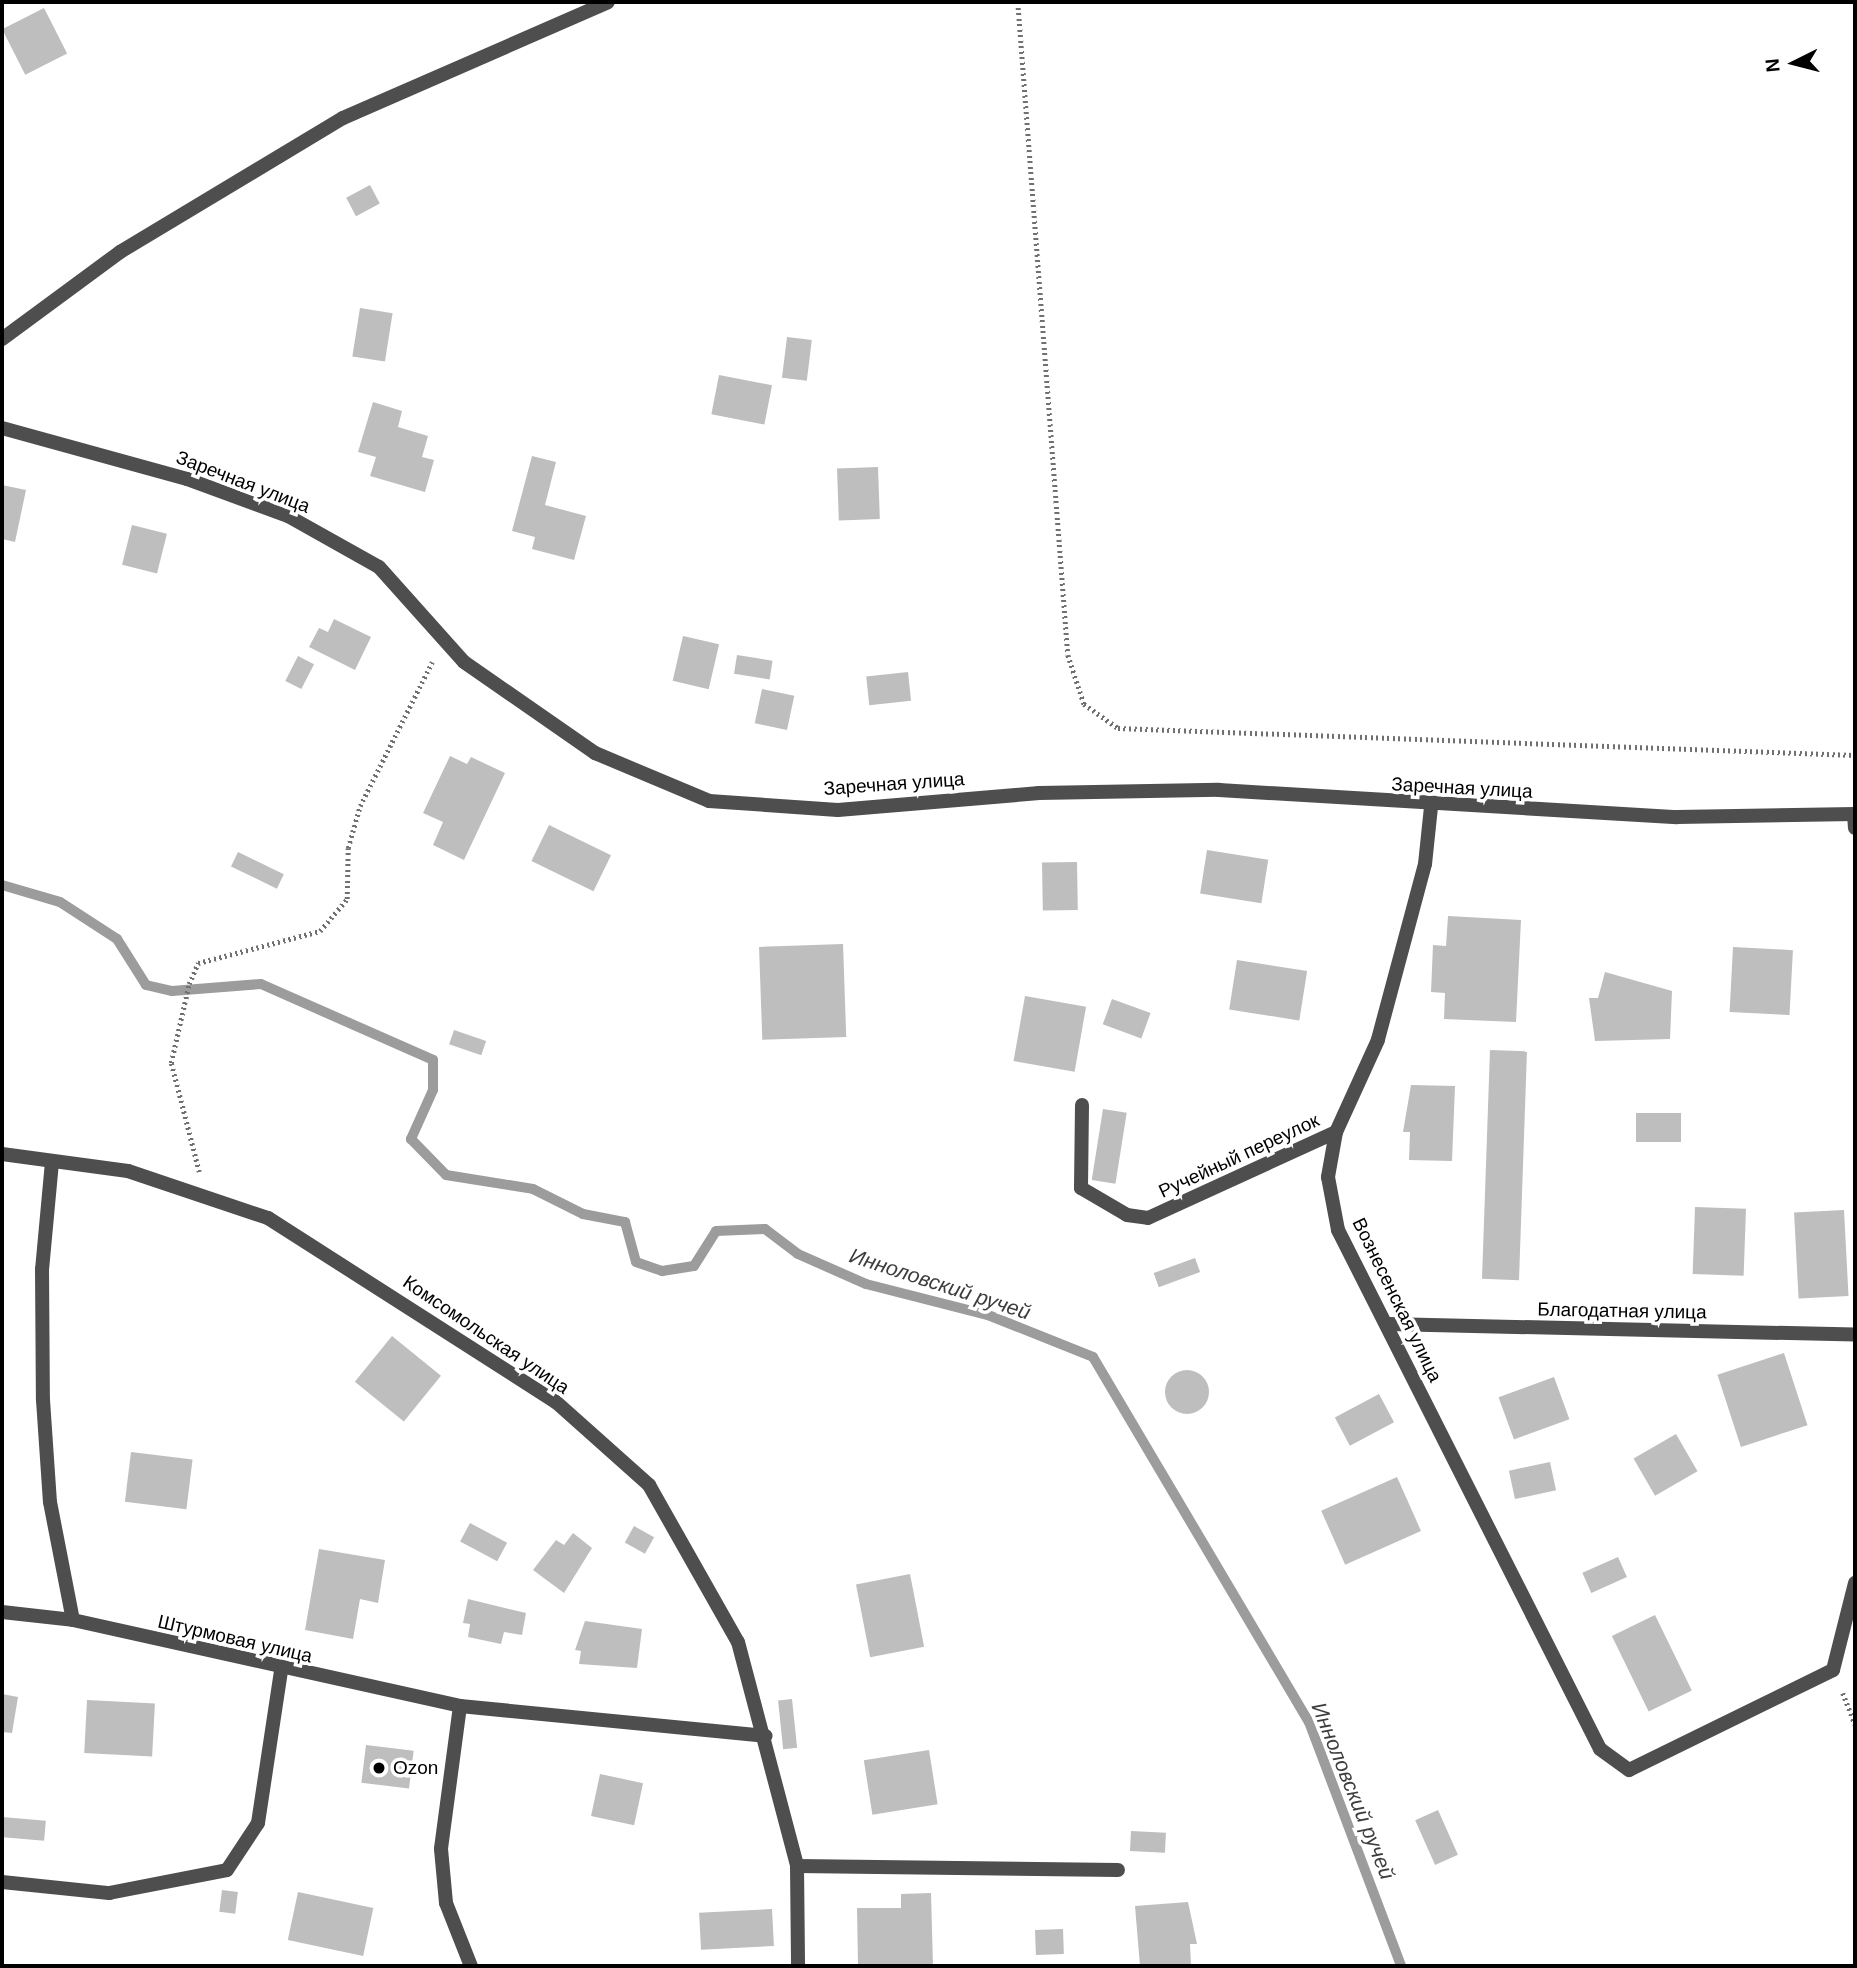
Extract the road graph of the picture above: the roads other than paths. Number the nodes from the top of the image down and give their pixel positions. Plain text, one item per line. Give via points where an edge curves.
1 (608, 2) edge
2 (2, 339) edge
3 (2, 428) edge
4 (1431, 807) junction
5 (1855, 819) edge
6 (1082, 1105) dead end
7 (1336, 1132) junction
8 (2, 1154) edge
9 (52, 1162) junction
10 (1388, 1324) junction
11 (1855, 1335) edge
12 (1855, 1583) edge
13 (2, 1612) edge
14 (74, 1620) junction
15 (281, 1671) junction
16 (460, 1706) junction
17 (766, 1736) junction
18 (797, 1866) junction
19 (1118, 1870) dead end
20 (2, 1882) edge
21 (472, 1966) edge
22 (798, 1966) edge

1 - 2 street via 343,118 120,252
3 - 4 street, Заречная улица via 187,479 288,516 379,567 464,662 595,753 709,801 838,810 1039,793 1219,790
4 - 5 street, Заречная улица
4 - 7 street, Вознесенская улица via 1425,864 1378,1040
6 - 7 street, Ручейный переулок via 1081,1188 1127,1215 1148,1219
7 - 10 street, Вознесенская улица via 1328,1177 1338,1230
8 - 9 street, Комсомольская улица
9 - 14 street via 42,1269 43,1400 50,1502
9 - 17 street, Комсомольская улица via 128,1171 268,1218 556,1402 649,1485 738,1642
10 - 11 street, Благодатная улица
10 - 12 street, Вознесенская улица via 1601,1749 1629,1770 1833,1670
13 - 14 street, Штурмовая улица
14 - 15 street, Штурмовая улица
15 - 16 street, Штурмовая улица
15 - 20 street via 258,1823 227,1870 109,1893
16 - 17 street, Штурмовая улица
16 - 21 street via 441,1849 446,1903
17 - 18 street, Комсомольская улица
18 - 19 street
18 - 22 street, Комсомольская улица

